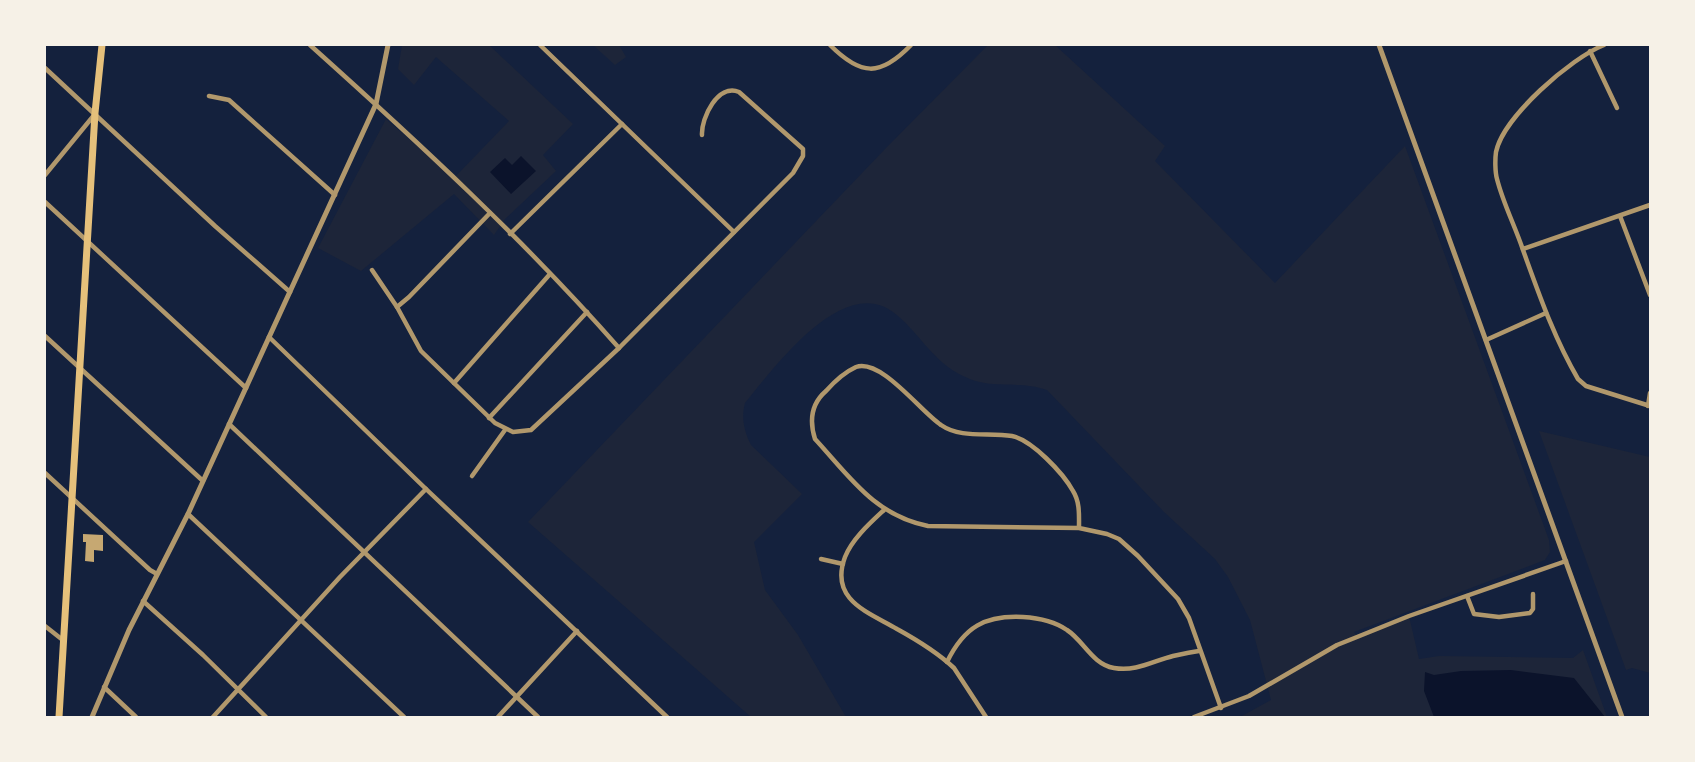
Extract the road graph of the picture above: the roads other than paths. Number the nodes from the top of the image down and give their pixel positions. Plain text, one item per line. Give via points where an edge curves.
1 (102, 45) edge
2 (310, 45) edge
3 (388, 45) edge
4 (540, 45) edge
5 (830, 45) edge
6 (911, 45) edge
7 (1379, 45) edge
8 (1604, 45) edge
9 (1590, 51) junction
10 (45, 68) edge
11 (209, 96) dead end
12 (376, 104) junction
13 (1617, 108) dead end
14 (96, 113) junction
15 (622, 124) junction
16 (702, 135) dead end
17 (45, 175) edge
18 (335, 195) junction
19 (45, 202) edge
20 (1650, 205) edge
21 (490, 213) junction
22 (1620, 216) junction
23 (734, 232) junction
24 (510, 234) junction
25 (89, 240) junction
26 (1523, 249) junction
27 (372, 270) dead end
28 (550, 274) junction
29 (290, 292) junction
30 (1650, 295) edge
31 (397, 306) junction
32 (587, 312) junction
33 (1546, 313) junction
34 (45, 336) edge
35 (269, 337) junction
36 (1486, 340) junction
37 (619, 348) junction
38 (80, 370) junction
39 (454, 383) junction
40 (246, 388) junction
41 (1650, 393) edge
42 (1649, 406) edge
43 (489, 418) junction
44 (229, 424) junction
45 (505, 430) junction
46 (45, 474) edge
47 (472, 476) dead end
48 (203, 481) junction
49 (426, 489) junction
50 (72, 499) junction
51 (884, 510) junction
52 (188, 514) junction
53 (1079, 528) junction
54 (364, 554) junction
55 (821, 559) dead end
56 (1566, 561) junction
57 (844, 564) junction
58 (158, 574) junction
59 (1533, 594) dead end
60 (1467, 596) junction
61 (144, 601) junction
62 (301, 620) junction
63 (45, 626) edge
64 (577, 631) junction
65 (64, 640) junction
66 (1199, 651) junction
67 (947, 662) junction
68 (104, 687) junction
69 (238, 689) junction
70 (517, 697) junction
71 (1221, 708) junction
72 (59, 717) edge
73 (92, 717) edge
74 (136, 717) edge
75 (213, 717) edge
76 (266, 717) edge
77 (404, 717) edge
78 (498, 717) edge
79 (538, 717) edge
80 (667, 717) edge
81 (986, 717) edge
82 (1194, 717) edge
83 (1622, 717) edge

1 - 14 main road
2 - 12 street
3 - 12 street
4 - 15 street
5 - 6 street via 846,61 868,68 882,67 896,60
7 - 36 street
8 - 9 street
9 - 13 street
9 - 26 street via 1544,87 1524,108 1504,132 1496,152 1496,177
10 - 14 street
11 - 18 street via 229,100
12 - 18 street
12 - 21 street
14 - 17 street
14 - 25 main road
14 - 29 street
15 - 23 street
15 - 24 street
16 - 23 street via 703,120 717,99 731,90 740,92 803,149 801,163 793,173
18 - 29 street
19 - 25 street
20 - 22 street
21 - 24 street
21 - 31 street
22 - 26 street
22 - 30 street
23 - 37 street
24 - 28 street
25 - 38 main road
25 - 40 street
26 - 33 street
27 - 31 street
28 - 32 street
28 - 39 street
29 - 35 street
31 - 39 street via 421,351
32 - 37 street
32 - 43 street
33 - 36 street
33 - 42 street via 1578,379 1586,386
34 - 38 street
35 - 40 street
35 - 49 street
36 - 56 street
37 - 45 street via 531,430
38 - 48 street
38 - 50 main road
39 - 43 street
40 - 44 street
41 - 42 street
43 - 45 street
44 - 48 street
44 - 54 street
45 - 47 street
46 - 50 street
48 - 52 street
49 - 54 street
49 - 64 street
50 - 58 street
50 - 65 main road
51 - 53 street via 906,522 928,526
51 - 53 street via 858,487 815,438 812,429 811,413 817,399 857,367 876,369 941,425 953,431 1014,436 1027,442 1074,491 1079,505
51 - 57 street via 861,533 845,556
52 - 58 street
52 - 62 street
53 - 66 street via 1118,539 1138,556 1178,599 1189,618
54 - 62 street
54 - 70 street
55 - 57 street
56 - 60 street
56 - 83 street
57 - 67 street via 842,583 855,605
58 - 61 street
59 - 60 street via 1530,613 1499,617 1474,614
60 - 71 street via 1337,645 1249,696
61 - 68 street
61 - 69 street
62 - 69 street
62 - 77 street
63 - 65 street
64 - 70 street
64 - 80 street
65 - 72 main road
66 - 67 street via 1141,667 1112,668 1103,664 1067,630 1052,622 1014,616 984,621 961,639
66 - 71 street
67 - 81 street
68 - 73 street
68 - 74 street
69 - 75 street
69 - 76 street
70 - 78 street
70 - 79 street
71 - 82 street

